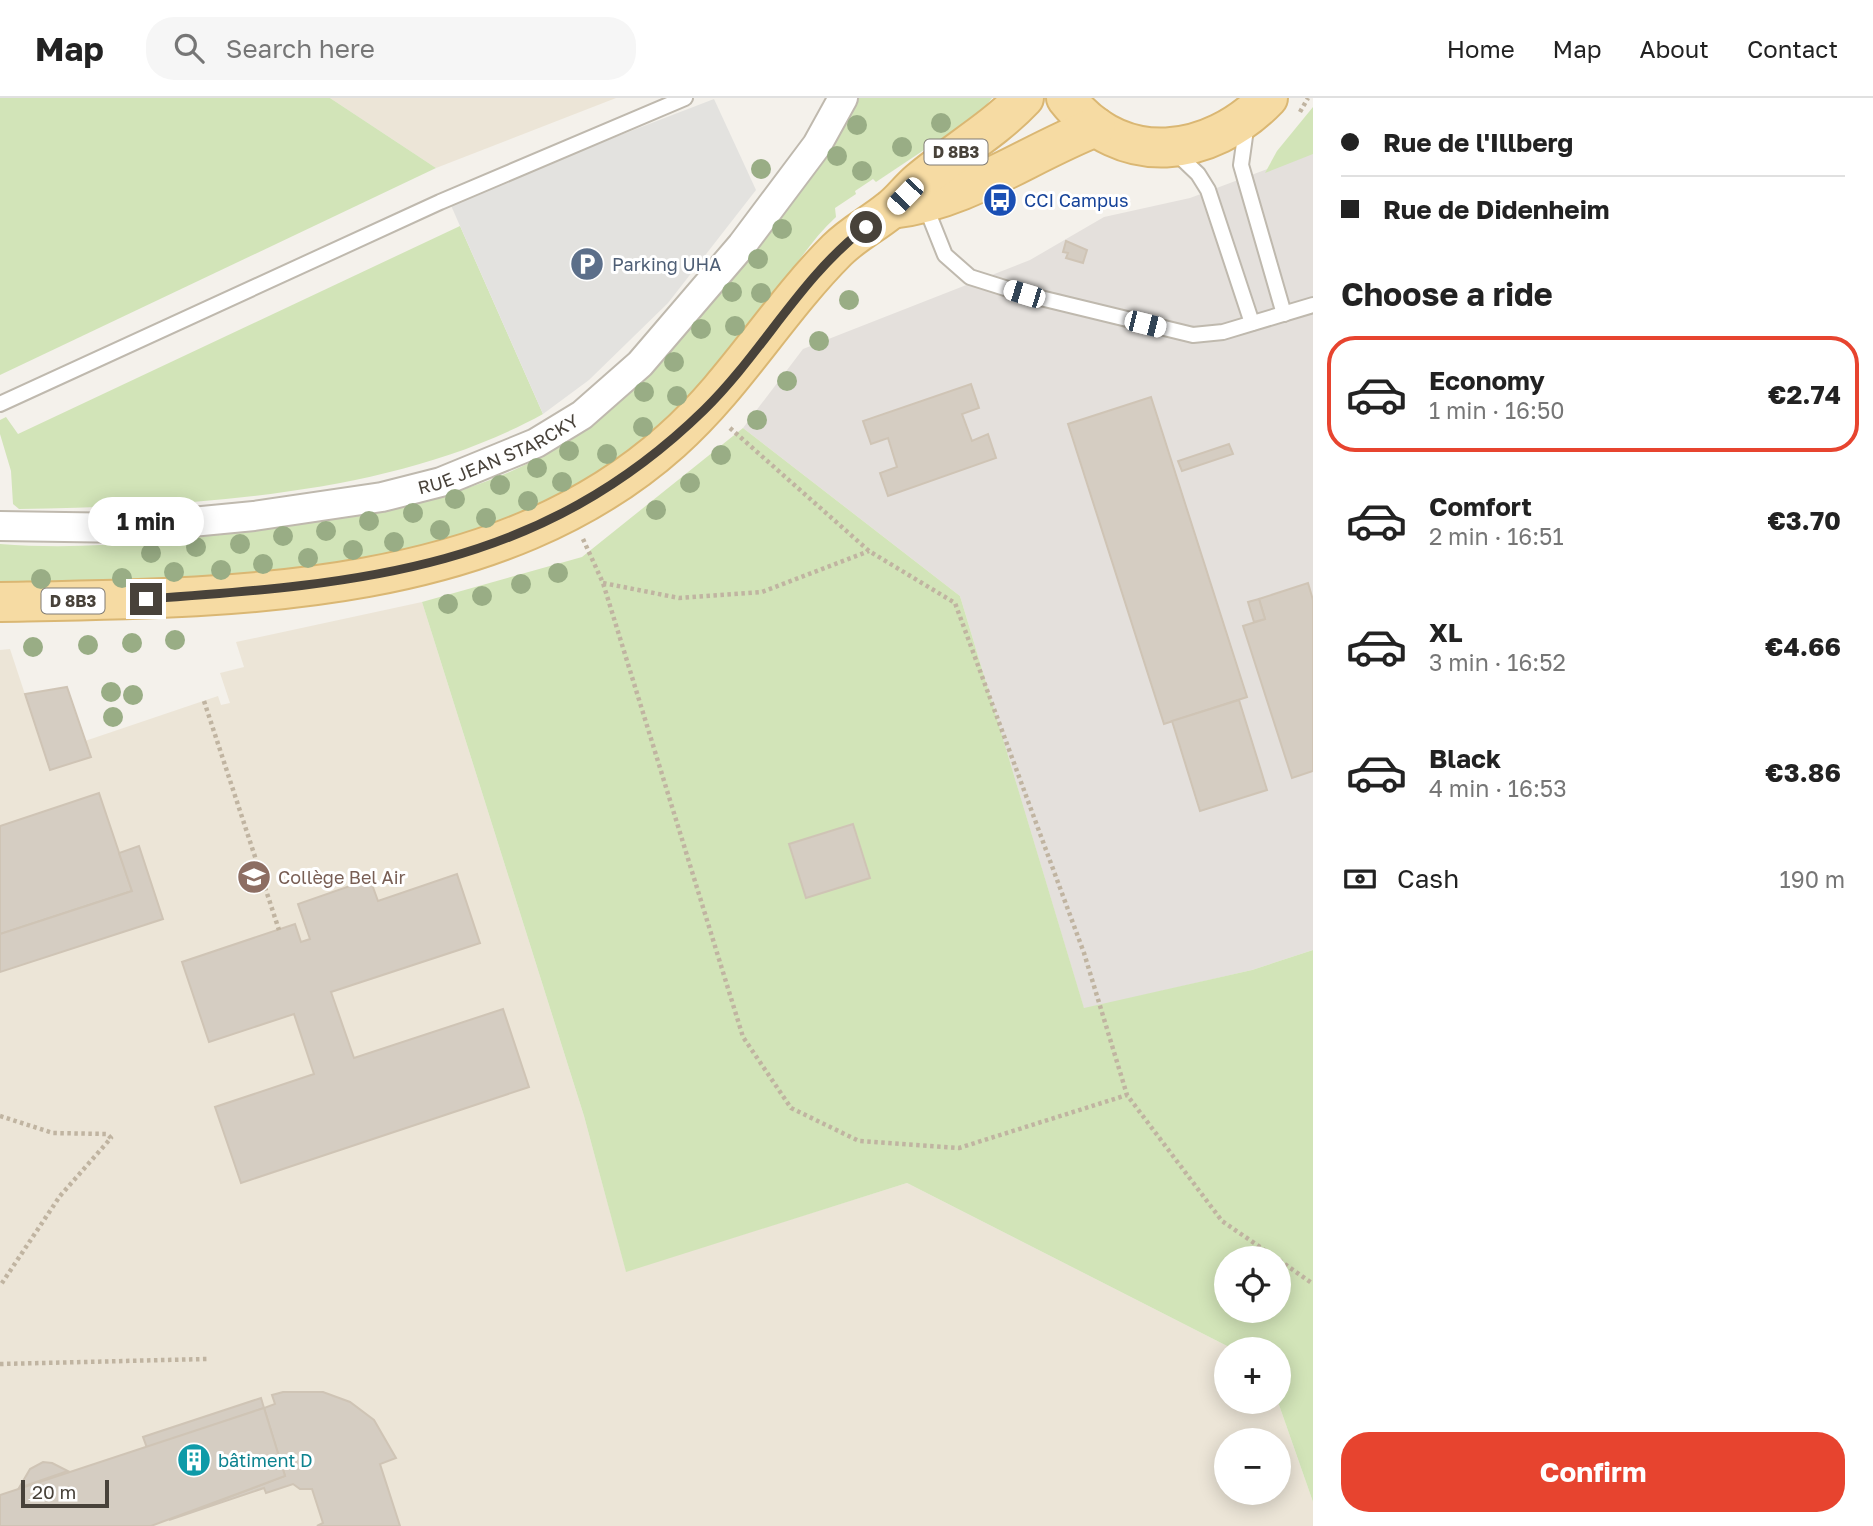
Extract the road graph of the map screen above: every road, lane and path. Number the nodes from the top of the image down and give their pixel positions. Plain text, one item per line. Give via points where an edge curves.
1 (685, 98) edge
2 (843, 98) edge
3 (1024, 98) edge
4 (1066, 98) edge
5 (1258, 109) edge
6 (1096, 127) junction
7 (1171, 148) junction
8 (908, 207) junction
9 (1313, 305) edge
10 (1284, 314) junction
11 (1252, 323) junction
12 (0, 404) edge
13 (707, 407) junction
14 (571, 511) junction
15 (0, 526) edge
16 (869, 551) junction
17 (603, 583) junction
18 (0, 602) edge
19 (204, 701) dead end
20 (279, 930) dead end
21 (1127, 1095) junction
22 (0, 1116) edge
23 (1259, 1246) edge
24 (1291, 1268) edge
25 (1313, 1284) edge
26 (0, 1286) edge
27 (207, 1359) dead end
28 (0, 1364) edge

1 - 12 lane via 440,202
2 - 15 street, RUE JEAN STARCKY via 817,145 742,245 640,364 582,415 536,443 441,482 370,499 129,528
3 - 8 main road, D 8B3 via 918,182
4 - 6 main road
5 - 7 main road via 1211,140
5 - 10 lane via 1241,165
6 - 7 main road via 1119,139
6 - 8 main road, D 8B3 via 984,181
7 - 11 lane via 1209,190
8 - 11 lane via 945,255 970,277 1193,335
8 - 13 main road, D 8B3 via 839,248
9 - 10 lane
10 - 11 lane
13 - 14 main road, D 8B3 via 643,464
13 - 16 path
14 - 17 path
14 - 18 main road, D 8B3 via 503,541 423,565 266,590 146,599
16 - 17 path via 761,593 679,598
16 - 21 path via 955,603 1084,953
17 - 21 path via 743,1037 791,1108 859,1142 959,1148
19 - 20 path
21 - 23 path via 1222,1221
22 - 26 path via 53,1133 107,1134 111,1139 60,1196
24 - 25 path
27 - 28 path

